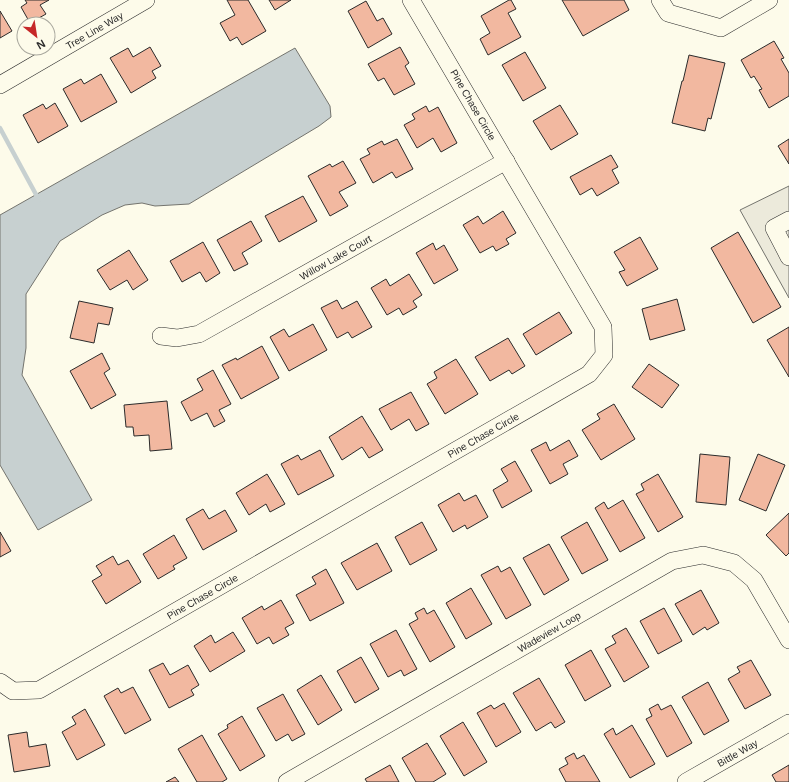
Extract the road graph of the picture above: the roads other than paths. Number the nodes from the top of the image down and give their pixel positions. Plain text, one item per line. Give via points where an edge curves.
1 (146, 0) edge
2 (411, 0) edge
3 (660, 0) edge
4 (769, 0) edge
5 (0, 84) edge
6 (506, 161) junction
7 (789, 220) edge
8 (789, 257) edge
9 (161, 336) dead end
10 (789, 640) edge
11 (0, 682) edge
12 (789, 723) edge
13 (287, 782) edge
14 (686, 782) edge

1 - 5 street, Tree Line Way
2 - 6 street, Pine Chase Circle
3 - 4 street via 668,13 721,28
6 - 9 street, Willow Lake Court via 199,334 177,338
6 - 11 street, Pine Chase Circle via 603,327 604,355 589,374 39,690 13,691
7 - 8 street via 774,228
10 - 13 street, Wadeview Loop via 754,580 734,563 703,555 672,561
12 - 14 street, Bittle Way

